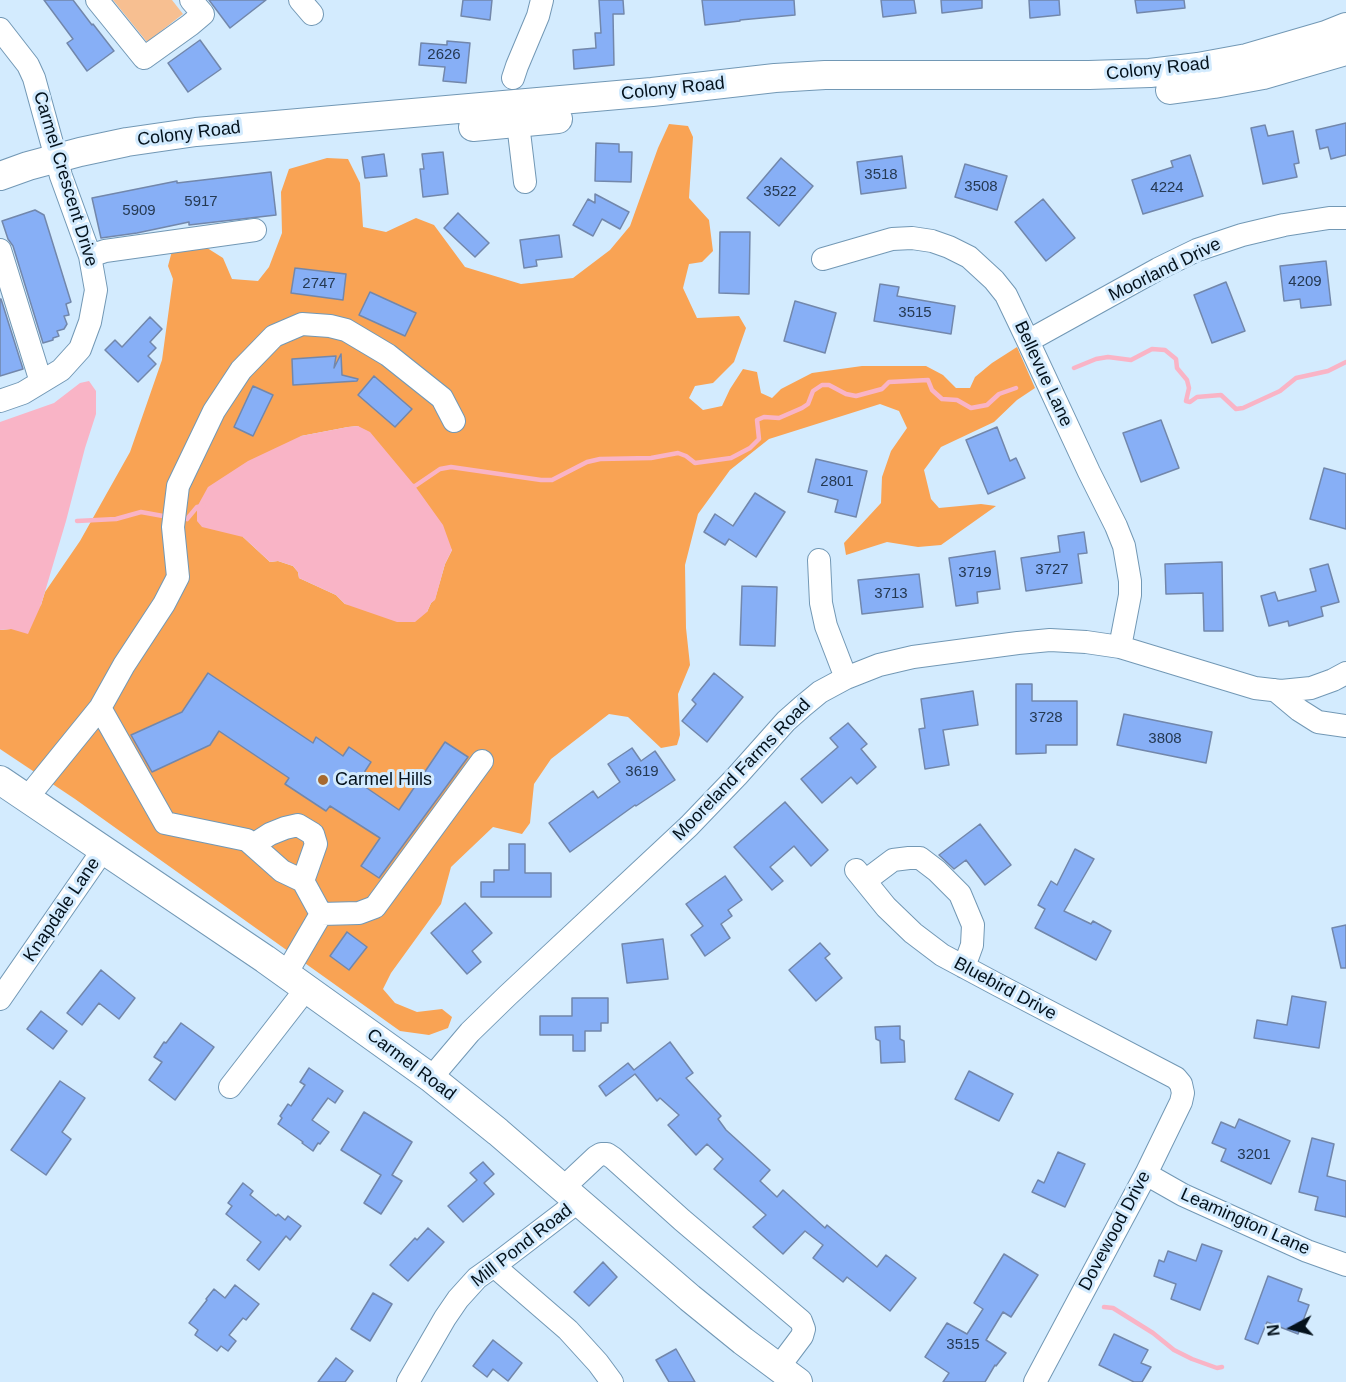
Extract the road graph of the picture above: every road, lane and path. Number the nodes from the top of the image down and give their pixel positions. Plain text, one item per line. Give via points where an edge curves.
1 (97, 0) edge
2 (191, 0) edge
3 (542, 0) edge
4 (1346, 27) edge
5 (0, 29) edge
6 (1346, 51) edge
7 (516, 101) junction
8 (58, 167) junction
9 (0, 176) edge
10 (525, 182) dead end
11 (0, 196) edge
12 (1346, 218) edge
13 (255, 230) dead end
14 (0, 250) edge
15 (90, 256) junction
16 (823, 259) dead end
17 (1028, 341) junction
18 (41, 382) junction
19 (0, 401) edge
20 (454, 421) dead end
21 (819, 560) dead end
22 (1120, 647) junction
23 (1346, 673) edge
24 (846, 678) junction
25 (1275, 690) junction
26 (100, 708) junction
27 (1346, 726) edge
28 (482, 761) dead end
29 (0, 780) edge
30 (27, 798) junction
31 (253, 845) junction
32 (103, 850) junction
33 (303, 881) junction
34 (321, 914) junction
35 (964, 967) junction
36 (296, 982) junction
37 (0, 999) edge
38 (431, 1078) junction
39 (1176, 1078) joint
40 (230, 1087) dead end
41 (1146, 1174) junction
42 (571, 1194) junction
43 (1346, 1265) edge
44 (495, 1266) junction
45 (788, 1375) edge
46 (408, 1382) edge
47 (612, 1382) edge
48 (1035, 1382) edge

1 - 2 street via 144,58 203,14
3 - 7 street via 517,66
4 - 7 main road, Colony Road via 1246,58 1150,73 825,75
5 - 8 street, Carmel Crescent Drive via 28,64 34,78
6 - 7 main road, Colony Road via 1263,75 1167,91 841,93 668,109
7 - 8 main road, Colony Road via 98,166
7 - 10 street
8 - 9 main road, Colony Road
8 - 11 main road, Colony Road
8 - 15 street, Carmel Crescent Drive
12 - 17 street, Moorland Drive via 1284,225 1197,250
13 - 15 street
14 - 18 street
15 - 18 street, Carmel Crescent Drive via 96,290 80,350 61,370
16 - 17 street, Bellevue Lane via 892,239 912,238 949,247 969,257 994,280 1006,295
17 - 22 street, Bellevue Lane via 1124,546 1130,595
18 - 19 street, Carmel Crescent Drive
20 - 26 street via 442,398 388,355 346,330 302,324 274,336 241,370 196,447 178,486 173,527 178,577
21 - 24 street via 826,626
22 - 24 street, Mooreland Farms Road via 1086,642 1018,643 913,657
22 - 25 street, Mooreland Farms Road via 1255,688
23 - 25 street, Mooreland Farms Road via 1311,688
24 - 38 street, Mooreland Farms Road via 802,705 689,826 470,1032
25 - 27 street via 1318,722
26 - 30 street
26 - 31 street via 165,823 247,840
28 - 34 street via 375,907 359,913
29 - 30 main road, Carmel Road
30 - 32 main road, Carmel Road
31 - 33 street via 282,871
31 - 33 street via 270,834 298,825 313,834 316,843
32 - 36 main road, Carmel Road
32 - 37 street, Knapdale Lane
33 - 34 street
34 - 36 street
35 - 35 street, Bluebird Drive via 913,933 861,876 893,860 909,858 920,858 937,871 960,894 973,925 972,945
35 - 39 street, Bluebird Drive
36 - 38 main road, Carmel Road
36 - 40 street
38 - 42 main road, Carmel Road
39 - 41 street, Dovewood Drive via 1183,1093 1181,1102
41 - 43 street, Leamington Lane via 1184,1196
41 - 48 street, Dovewood Drive
42 - 44 street, Mill Pond Road
42 - 45 main road, Carmel Road via 690,1298
42 - 45 street, Mill Pond Road via 596,1157 607,1154 614,1158 801,1321 804,1329
44 - 46 street, Mill Pond Road via 477,1278 458,1299
44 - 47 street via 568,1330

